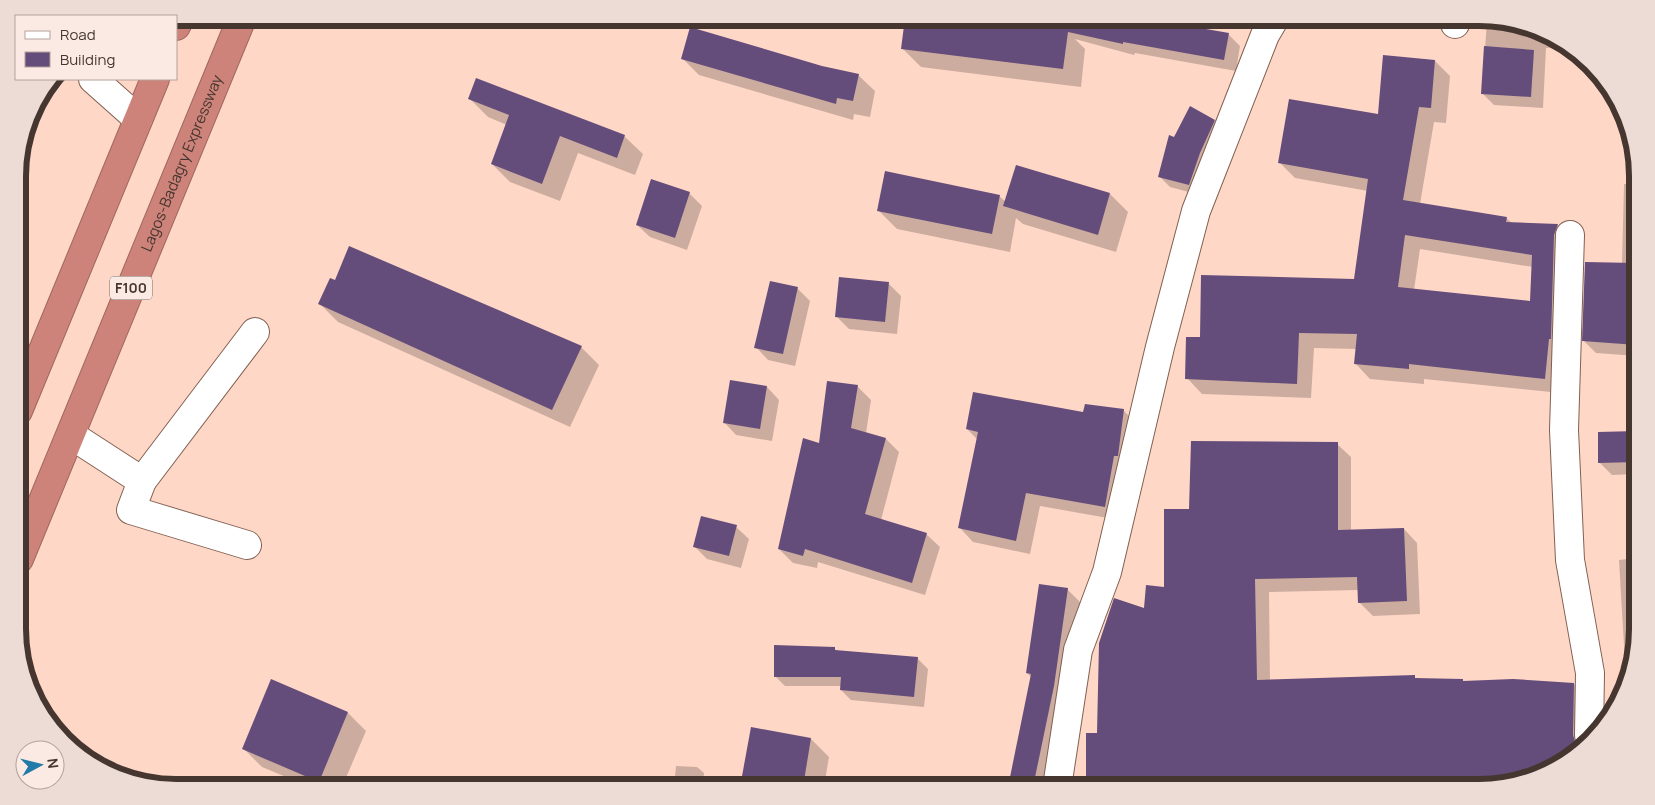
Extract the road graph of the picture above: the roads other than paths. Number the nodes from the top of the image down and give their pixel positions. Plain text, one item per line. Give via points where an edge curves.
1 (1270, 26) edge
2 (238, 27) edge
3 (94, 80) edge
4 (154, 80) edge
5 (138, 119) junction
6 (1570, 235) dead end
7 (255, 332) dead end
8 (27, 390) edge
9 (70, 435) junction
10 (142, 481) junction
11 (26, 542) edge
12 (247, 545) dead end
13 (1589, 729) edge
14 (1057, 778) edge

1 - 14 street via 1196,211 1107,572 1078,650
2 - 9 highway, Lagos-Badagry Expressway / F100
3 - 5 street
4 - 5 highway
5 - 8 highway
6 - 13 street via 1564,430 1570,560 1590,673
7 - 10 street
9 - 10 street
9 - 11 highway, Lagos-Badagry Expressway / F100
10 - 12 street via 131,510

